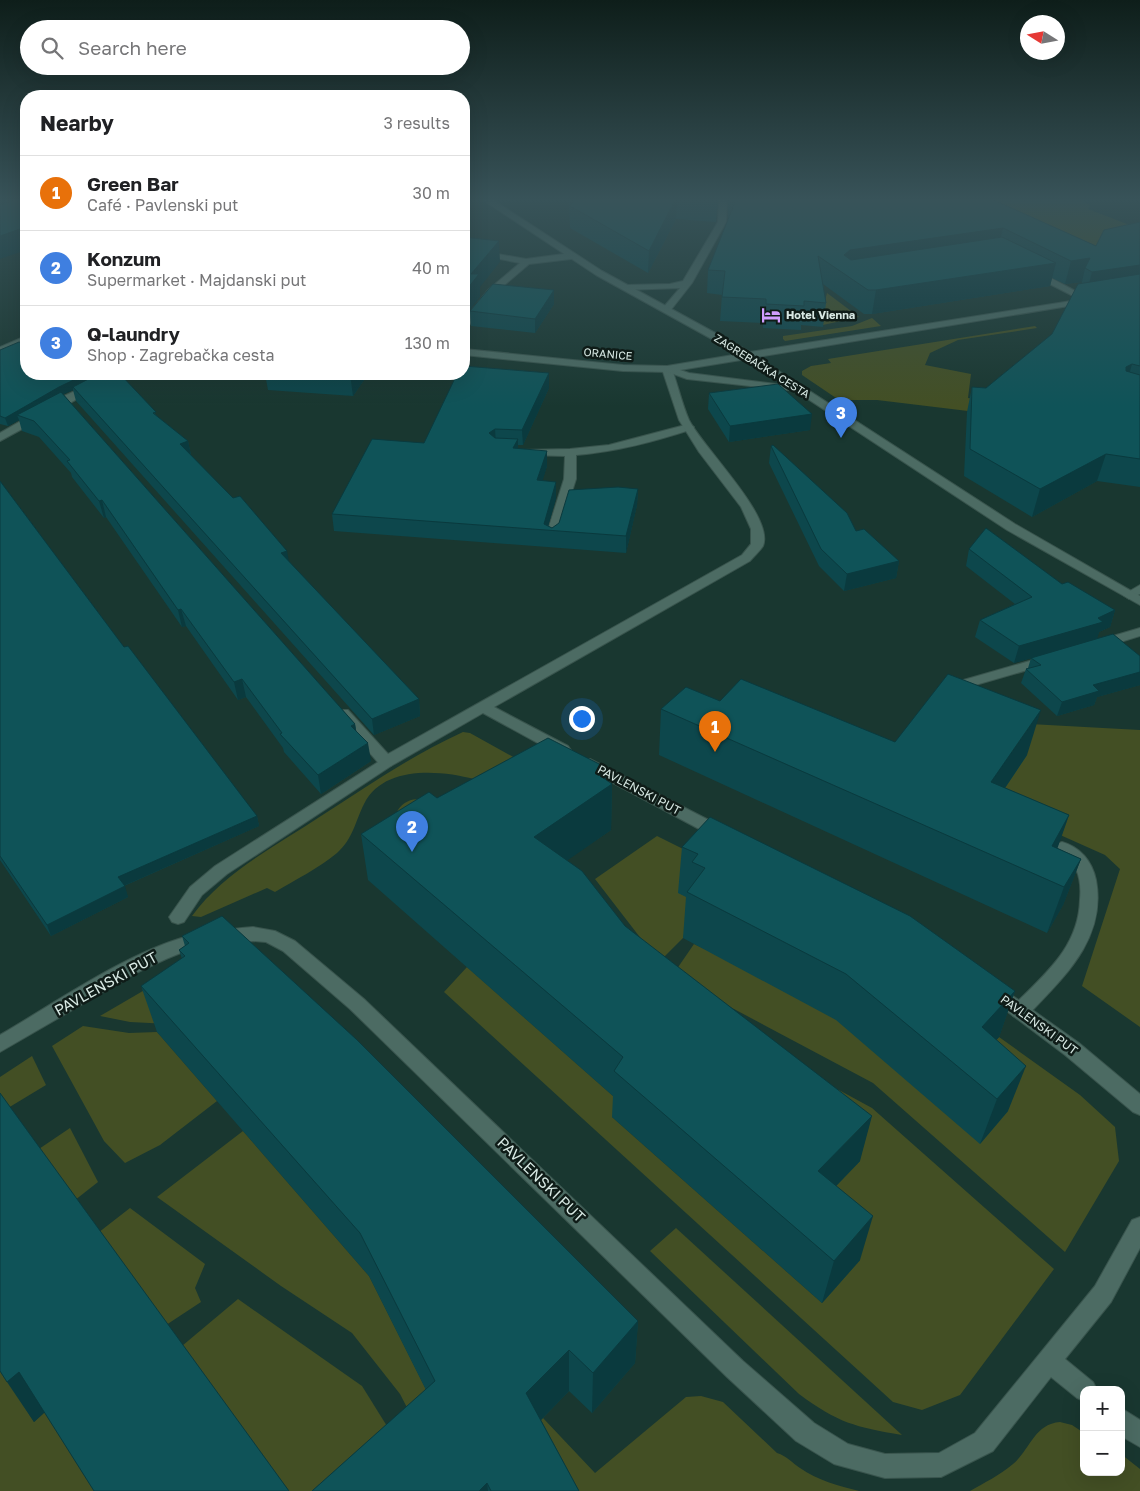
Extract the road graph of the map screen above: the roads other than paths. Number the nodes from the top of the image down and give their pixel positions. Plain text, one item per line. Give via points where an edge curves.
1 (519, 268) edge
2 (591, 268) edge
3 (696, 268) edge
4 (1023, 268) edge
5 (688, 282) junction
6 (627, 288) junction
7 (667, 309) junction
8 (470, 318) edge
9 (20, 341) edge
10 (0, 351) edge
11 (470, 353) edge
12 (749, 356) junction
13 (667, 369) junction
14 (108, 380) edge
15 (803, 390) junction
16 (689, 427) junction
17 (0, 438) edge
18 (515, 451) edge
19 (571, 453) junction
20 (551, 539) edge
21 (1136, 595) edge
22 (1140, 632) edge
23 (1085, 649) edge
24 (1057, 657) edge
25 (965, 684) edge
26 (333, 703) edge
27 (485, 708) junction
28 (386, 762) junction
29 (739, 843) edge
30 (1062, 848) edge
31 (178, 917) dead end
32 (982, 983) edge
33 (1020, 1011) junction
34 (0, 1044) edge
35 (1138, 1103) edge
36 (1140, 1227) edge
37 (1050, 1361) junction
38 (1080, 1386) edge
39 (1125, 1423) edge
40 (1140, 1435) edge

1 - 8 street via 491,292
2 - 6 street, ZAGREBAČKA CESTA
3 - 5 street
4 - 12 street, ORANICE via 1092,300
5 - 6 street via 664,288
5 - 7 street
6 - 7 street, ZAGREBAČKA CESTA
7 - 12 street, ZAGREBAČKA CESTA
9 - 10 street
11 - 13 street, ORANICE
12 - 13 street, ORANICE
12 - 15 street, ZAGREBAČKA CESTA
13 - 15 street via 687,376
13 - 16 street
14 - 17 street
15 - 21 street, ZAGREBAČKA CESTA via 1011,527
16 - 19 street via 607,450
16 - 27 street via 747,506 757,529 757,545 746,558
18 - 19 street
19 - 20 street via 570,479
22 - 23 street
24 - 25 street
26 - 28 street
27 - 28 street
27 - 29 street, PAVLENSKI PUT
28 - 31 street via 221,870 196,891
30 - 33 street via 1075,856 1084,868 1089,889 1086,918 1080,941 1067,961
32 - 33 street, PAVLENSKI PUT
33 - 35 street, PAVLENSKI PUT
34 - 37 street, PAVLENSKI PUT via 130,968 160,954 186,944 225,936 270,936 289,946 357,1004 804,1432 843,1455 884,1466 941,1465 984,1442
36 - 37 street, PAVLENSKI PUT via 1103,1294
37 - 38 street
39 - 40 street

